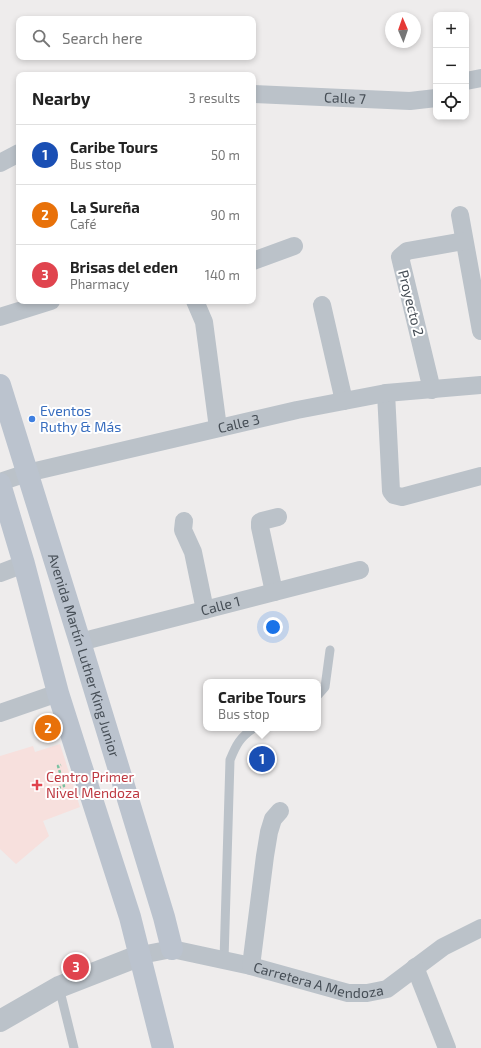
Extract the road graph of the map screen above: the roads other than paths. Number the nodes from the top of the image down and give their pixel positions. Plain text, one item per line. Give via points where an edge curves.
1 (481, 78) edge
2 (469, 80) edge
3 (256, 94) edge
4 (433, 98) edge
5 (16, 155) edge
6 (0, 163) edge
7 (460, 215) dead end
8 (464, 241) junction
9 (294, 246) dead end
10 (256, 259) edge
11 (41, 304) edge
12 (196, 304) edge
13 (322, 305) dead end
14 (0, 317) edge
15 (481, 331) edge
16 (0, 385) edge
17 (481, 385) edge
18 (432, 390) junction
19 (386, 393) junction
20 (344, 401) junction
21 (218, 428) junction
22 (27, 473) junction
23 (481, 476) edge
24 (0, 483) edge
25 (278, 516) dead end
26 (184, 521) dead end
27 (24, 564) junction
28 (360, 570) dead end
29 (0, 573) edge
30 (274, 592) junction
31 (205, 610) junction
32 (80, 642) junction
33 (330, 650) dead end
34 (321, 691) edge
35 (58, 692) junction
36 (0, 713) edge
37 (250, 731) edge
38 (280, 811) dead end
39 (481, 928) edge
40 (172, 949) junction
41 (140, 955) junction
42 (224, 960) junction
43 (251, 966) junction
44 (415, 967) junction
45 (59, 986) junction
46 (0, 1021) edge
47 (74, 1048) edge
48 (163, 1048) edge
49 (447, 1048) edge

1 - 2 street
3 - 4 street, Calle 7 via 410,101
5 - 6 street
7 - 8 street
8 - 15 street
8 - 18 street, Proyecto 2 via 408,251 400,257
9 - 10 street
11 - 14 street
12 - 21 street via 204,322
13 - 20 street
16 - 22 main road, Avenida Martín Luther King Junior
17 - 18 street, Calle 3
18 - 19 street, Calle 3
19 - 20 street, Calle 3
19 - 23 street via 391,491 394,495 402,497
20 - 21 street, Calle 3
21 - 22 street, Calle 3
22 - 24 street, Calle 3
22 - 32 main road, Avenida Martín Luther King Junior
24 - 27 main road
25 - 30 street via 260,522
26 - 31 street via 183,530 193,552
27 - 29 street
27 - 35 main road
28 - 30 street, Calle 1
30 - 31 street, Calle 1
31 - 32 street, Calle 1
32 - 40 main road, Avenida Martín Luther King Junior
33 - 34 lane via 324,687
35 - 36 street
35 - 41 main road
37 - 42 lane via 236,744 230,760
38 - 43 street via 273,819 269,832
39 - 44 street, Carretera A Mendoza via 443,947
40 - 41 street, Carretera A Mendoza
40 - 42 street, Carretera A Mendoza
41 - 45 street
41 - 48 main road
42 - 43 street, Carretera A Mendoza
43 - 44 street, Carretera A Mendoza via 348,993 387,989
44 - 49 street
45 - 46 street
45 - 47 lane

